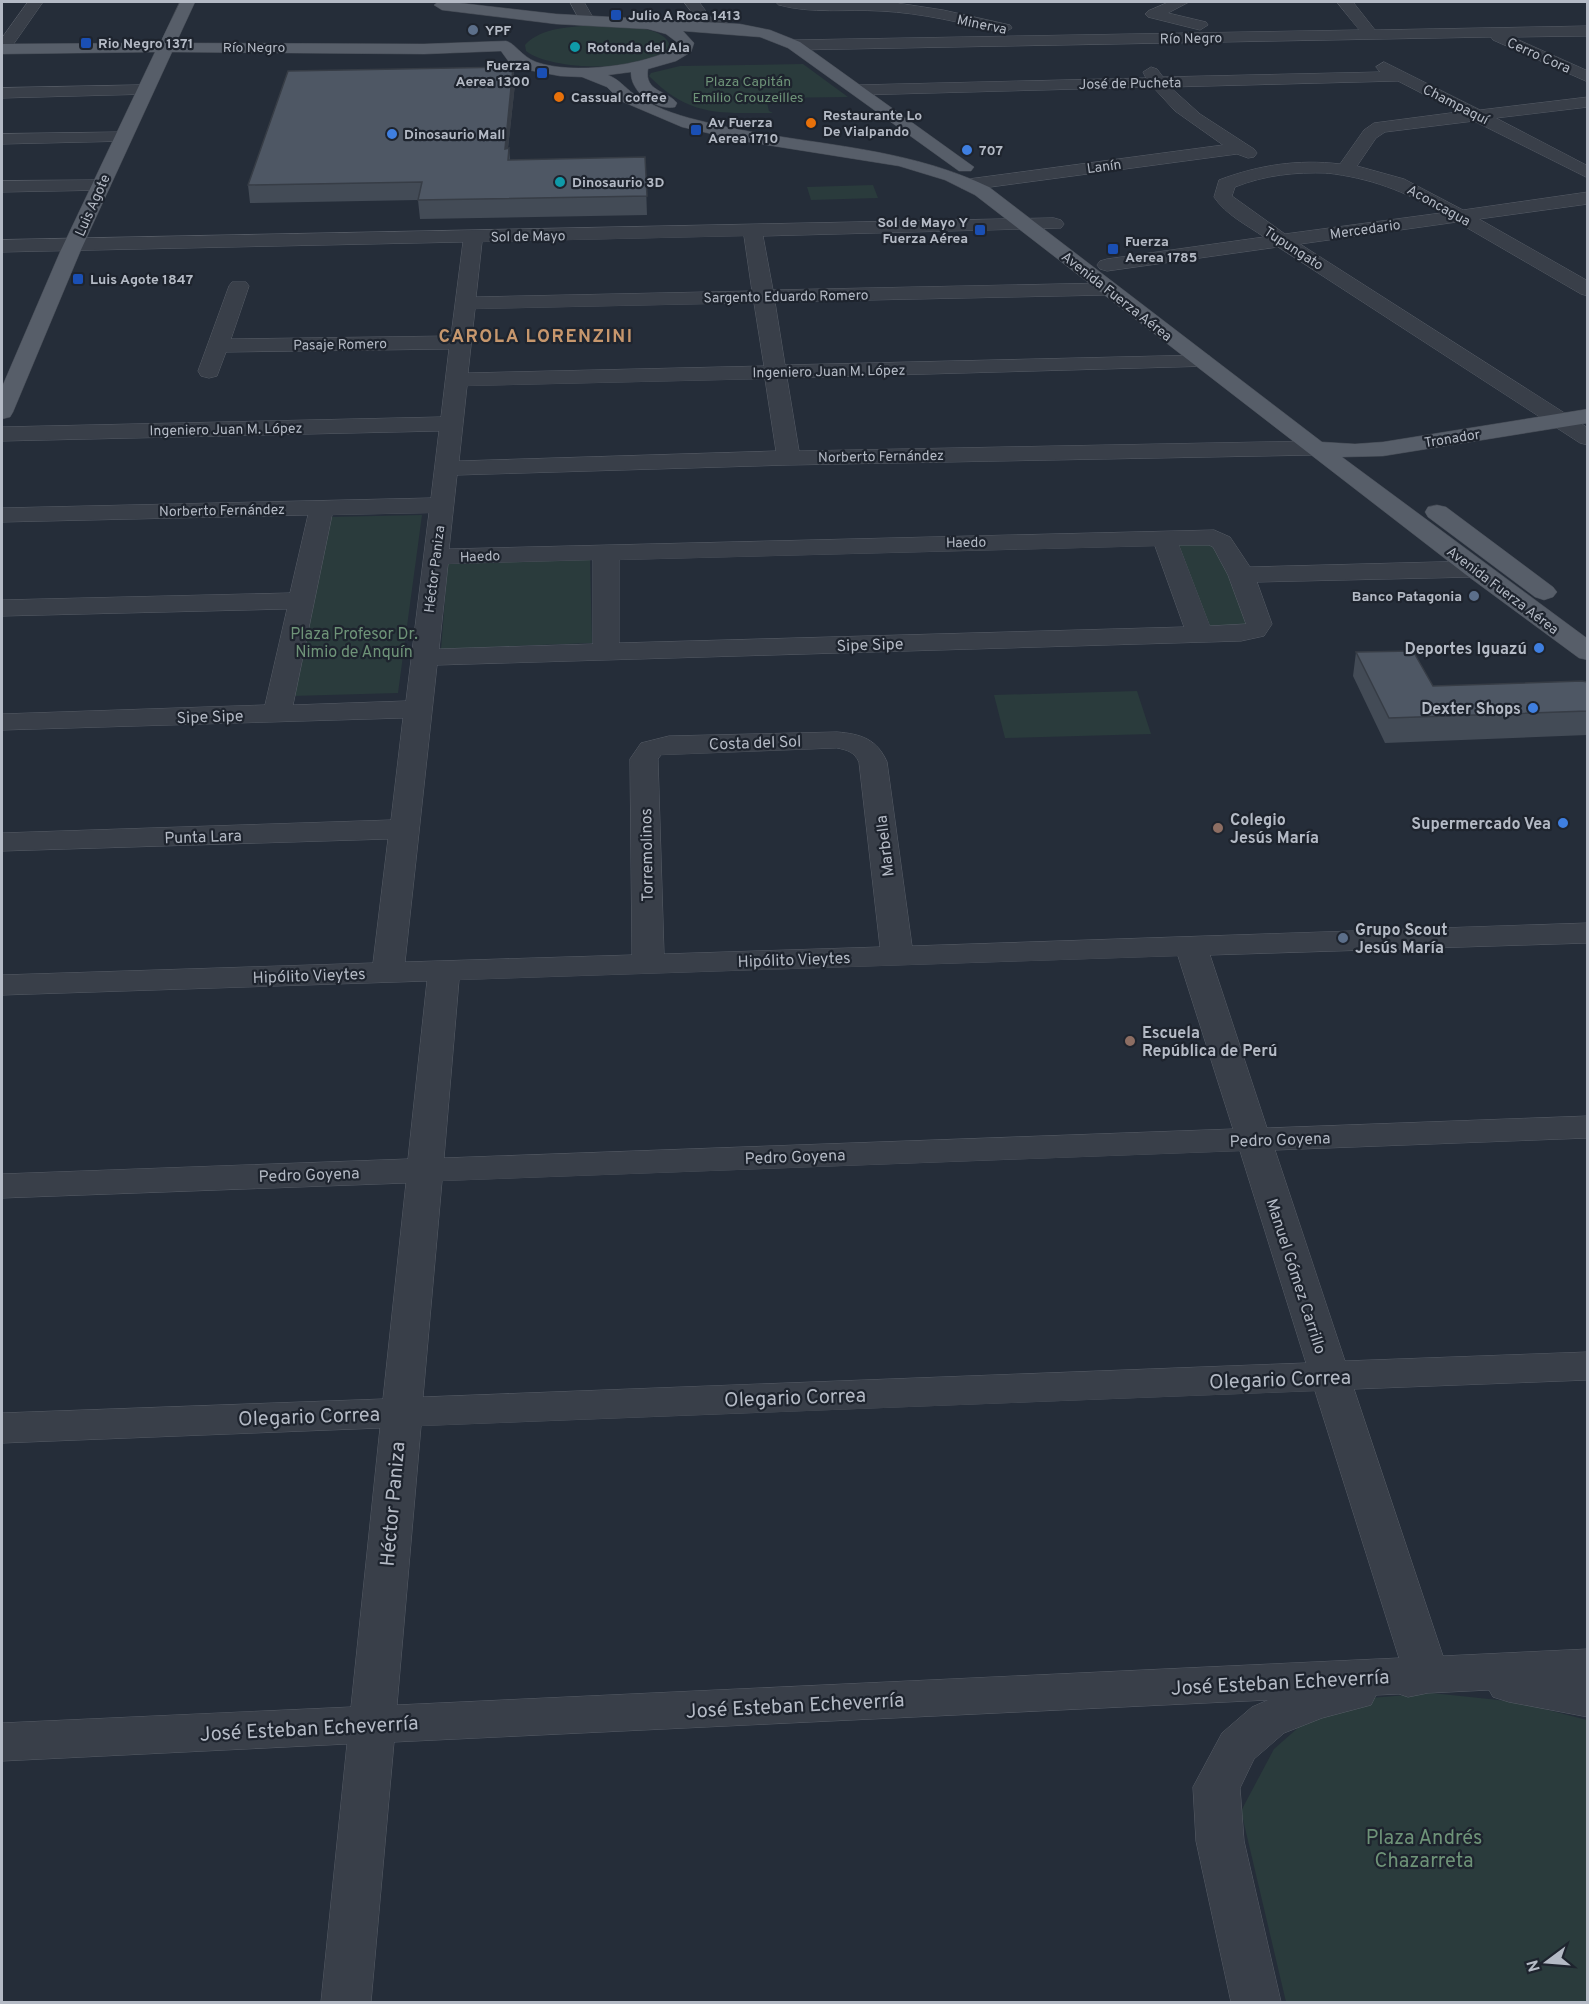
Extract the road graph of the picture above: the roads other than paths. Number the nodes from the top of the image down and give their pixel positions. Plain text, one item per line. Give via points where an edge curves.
1 (35, 2) edge
2 (187, 2) edge
3 (426, 2) edge
4 (577, 2) edge
5 (692, 2) edge
6 (784, 2) edge
7 (1181, 2) edge
8 (1345, 2) edge
9 (968, 3) dead end
10 (442, 5) junction
11 (921, 10) junction
12 (703, 18) junction
13 (583, 21) junction
14 (634, 22) junction
15 (683, 25) junction
16 (727, 28) junction
17 (1587, 31) edge
18 (523, 32) junction
19 (1491, 33) junction
20 (1371, 35) junction
21 (1324, 36) junction
22 (1258, 37) junction
23 (1136, 39) junction
24 (1041, 41) junction
25 (795, 45) junction
26 (506, 46) junction
27 (165, 47) junction
28 (2, 49) edge
29 (1353, 51) dead end
30 (1373, 61) dead end
31 (640, 68) junction
32 (585, 72) junction
33 (1402, 76) junction
34 (1587, 77) edge
35 (1157, 83) junction
36 (144, 90) junction
37 (858, 90) junction
38 (2, 93) edge
39 (1587, 102) edge
40 (1477, 115) junction
41 (123, 137) junction
42 (2, 139) edge
43 (1240, 148) junction
44 (1275, 170) junction
45 (1345, 170) junction
46 (1587, 173) edge
47 (966, 175) junction
48 (995, 181) junction
49 (101, 186) junction
50 (2, 187) edge
51 (1587, 198) edge
52 (1460, 216) junction
53 (1054, 224) junction
54 (1027, 226) junction
55 (753, 231) junction
56 (473, 237) junction
57 (1282, 241) junction
58 (74, 245) junction
59 (2, 246) edge
60 (1107, 265) junction
61 (238, 286) dead end
62 (1107, 289) junction
63 (1587, 290) edge
64 (763, 296) junction
65 (465, 303) junction
66 (460, 342) junction
67 (219, 346) junction
68 (1202, 361) junction
69 (209, 371) dead end
70 (775, 372) junction
71 (1254, 375) dead end
72 (456, 380) junction
73 (2, 412) edge
74 (1587, 416) edge
75 (1562, 421) junction
76 (451, 424) junction
77 (2, 434) edge
78 (1587, 438) edge
79 (1321, 439) junction
80 (1355, 451) junction
81 (789, 458) junction
82 (446, 468) junction
83 (442, 505) junction
84 (322, 507) junction
85 (2, 515) edge
86 (1164, 537) junction
87 (606, 552) junction
88 (435, 557) junction
89 (1474, 569) junction
90 (1241, 575) junction
91 (301, 601) junction
92 (2, 608) edge
93 (1587, 624) edge
94 (1200, 634) junction
95 (606, 652) junction
96 (1587, 652) edge
97 (424, 657) junction
98 (419, 709) junction
99 (277, 714) junction
100 (2, 722) edge
101 (859, 742) joint
102 (651, 748) joint
103 (405, 829) junction
104 (2, 842) edge
105 (1587, 933) edge
106 (1191, 946) junction
107 (897, 955) junction
108 (648, 963) junction
109 (444, 970) junction
110 (388, 972) junction
111 (2, 985) edge
112 (1587, 1127) edge
113 (1253, 1140) junction
114 (425, 1170) junction
115 (2, 1186) edge
116 (1587, 1366) edge
117 (1330, 1377) junction
118 (401, 1413) junction
119 (2, 1428) edge
120 (1587, 1667) edge
121 (1427, 1675) junction
122 (1587, 1700) edge
123 (372, 1725) junction
124 (2, 1742) edge
125 (346, 2002) edge
126 (1256, 2002) edge

1 - 28 street
2 - 27 main road, Luis Agote
3 - 10 main road
4 - 13 street
5 - 12 street
6 - 11 street, Minerva
7 - 22 street via 1154,14
8 - 20 street
9 - 11 street, Minerva
10 - 13 main road
10 - 18 main road via 518,21
11 - 24 street, Minerva via 1030,34
12 - 15 street
12 - 16 street
13 - 14 main road
13 - 18 main road
14 - 15 main road
14 - 31 main road via 676,33 686,43 679,54
15 - 16 main road
16 - 25 main road via 764,33
17 - 19 street, Río Negro
18 - 26 main road
19 - 20 street, Río Negro
19 - 34 street, Cerro Cora
20 - 21 street, Río Negro
21 - 22 street, Río Negro
21 - 29 street
22 - 23 street, Río Negro
23 - 24 street, Río Negro
23 - 35 street
24 - 25 street, Río Negro
25 - 37 main road
26 - 27 main road, Río Negro
26 - 32 main road via 508,52 526,64
27 - 28 main road, Río Negro
27 - 36 main road, Luis Agote
30 - 33 street, Champaquí
31 - 32 main road
31 - 47 main road, Avenida Fuerza Aérea via 638,79 648,92 713,118 886,148
32 - 47 main road, Avenida Fuerza Aérea via 613,83 627,97 646,107 688,123
33 - 35 street, José de Pucheta
33 - 40 street, Champaquí
35 - 37 street, José de Pucheta
35 - 43 street via 1172,100
36 - 38 street
36 - 41 main road, Luis Agote
37 - 47 main road
39 - 40 street
40 - 45 street via 1380,127 1370,134
40 - 46 street, Champaquí
41 - 42 street
41 - 49 main road, Luis Agote
43 - 44 street
43 - 48 street, Lanín
44 - 45 street, Aconcagua
44 - 57 street, Tupungato via 1226,184 1223,197
45 - 52 street, Aconcagua via 1389,179
47 - 48 street, Lanín
47 - 54 main road, Avenida Fuerza Aérea
48 - 53 main road, Avenida Fuerza Aérea
49 - 50 street
49 - 58 main road, Luis Agote
51 - 52 street, Mercedario
52 - 57 street, Mercedario
52 - 63 street, Aconcagua
53 - 54 street, Sol de Mayo
53 - 60 main road, Avenida Fuerza Aérea
54 - 55 street, Sol de Mayo
54 - 62 main road, Avenida Fuerza Aérea
55 - 56 street, Sol de Mayo
55 - 64 street
56 - 58 street, Sol de Mayo
56 - 65 street, Héctor Paniza
57 - 60 street, Mercedario
57 - 75 street, Tupungato
58 - 59 street, Sol de Mayo
58 - 73 main road, Luis Agote
60 - 71 main road, Avenida Fuerza Aérea
61 - 67 street
62 - 64 street, Sargento Eduardo Romero
62 - 68 main road, Avenida Fuerza Aérea
64 - 65 street, Sargento Eduardo Romero
64 - 70 street
65 - 66 street, Héctor Paniza
66 - 67 street, Pasaje Romero
66 - 72 street, Héctor Paniza
67 - 69 street
68 - 70 street, Ingeniero Juan M. López
68 - 79 main road, Avenida Fuerza Aérea
70 - 72 street, Ingeniero Juan M. López
70 - 81 street
72 - 76 street, Héctor Paniza
74 - 75 main road, Tronador
75 - 78 street, Tupungato
75 - 80 main road, Tronador
76 - 77 street, Ingeniero Juan M. López
76 - 82 street, Héctor Paniza
79 - 80 main road, Tronador
79 - 81 street, Norberto Fernández
79 - 89 main road, Avenida Fuerza Aérea
80 - 93 main road, Avenida Fuerza Aérea
81 - 82 street, Norberto Fernández
82 - 83 street, Héctor Paniza
83 - 84 street, Norberto Fernández
83 - 88 street, Héctor Paniza
84 - 85 street, Norberto Fernández
84 - 91 street
86 - 87 street, Haedo
86 - 90 street, Haedo via 1203,536 1221,540
86 - 94 street
87 - 88 street, Haedo
87 - 95 street
88 - 97 street, Héctor Paniza
89 - 90 street
89 - 96 main road, Avenida Fuerza Aérea
90 - 94 street, Sipe Sipe via 1259,624 1257,629
91 - 92 street
91 - 99 street
94 - 95 street, Sipe Sipe
95 - 97 street, Sipe Sipe
97 - 98 street, Héctor Paniza
98 - 99 street, Sipe Sipe
98 - 103 street, Héctor Paniza
99 - 100 street, Sipe Sipe
101 - 102 street, Costa del Sol
101 - 107 street, Marbella via 869,751 873,762
102 - 108 street, Torremolinos via 644,759
103 - 104 street, Punta Lara
103 - 110 street, Héctor Paniza
105 - 106 street, Hipólito Vieytes
106 - 107 street, Hipólito Vieytes
106 - 113 street, Manuel Gómez Carrillo
107 - 108 street, Hipólito Vieytes
108 - 109 street, Hipólito Vieytes
109 - 110 street, Hipólito Vieytes
109 - 114 street, Héctor Paniza
110 - 111 street, Hipólito Vieytes
112 - 113 street, Pedro Goyena
113 - 114 street, Pedro Goyena
113 - 117 street, Manuel Gómez Carrillo
114 - 115 street, Pedro Goyena
114 - 118 street, Héctor Paniza
116 - 117 street, Olegario Correa
117 - 118 street, Olegario Correa
117 - 121 street, Manuel Gómez Carrillo
118 - 119 street, Olegario Correa
118 - 123 street, Héctor Paniza
120 - 121 street, José Esteban Echeverría
121 - 122 street via 1524,1685
121 - 123 street, José Esteban Echeverría
121 - 126 street via 1315,1701 1268,1720 1238,1746 1216,1787 1220,1841
123 - 124 street, José Esteban Echeverría
123 - 125 street, Héctor Paniza

